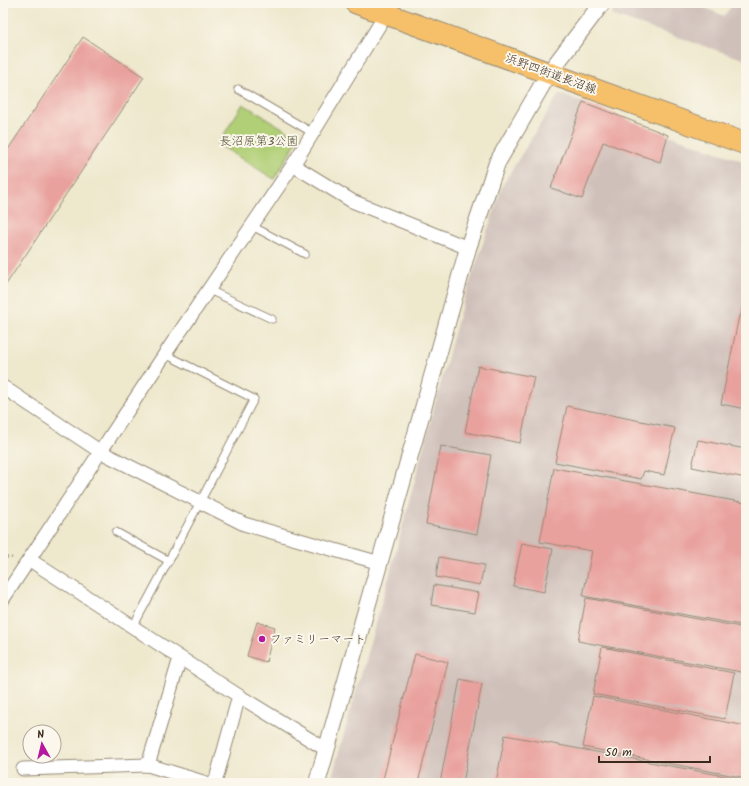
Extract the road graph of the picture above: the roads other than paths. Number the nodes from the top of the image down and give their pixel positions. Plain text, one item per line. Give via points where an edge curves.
1 (6, 3) edge
2 (356, 3) edge
3 (602, 3) edge
4 (3, 7) edge
5 (389, 8) edge
6 (549, 74) junction
7 (238, 89) dead end
8 (313, 133) junction
9 (746, 144) edge
10 (293, 165) junction
11 (252, 226) junction
12 (468, 248) junction
13 (304, 254) dead end
14 (209, 290) junction
15 (272, 318) dead end
16 (165, 354) junction
17 (3, 387) edge
18 (100, 452) junction
19 (200, 502) junction
20 (116, 532) dead end
21 (30, 560) junction
22 (169, 561) junction
23 (380, 563) junction
24 (3, 598) edge
25 (134, 627) junction
26 (180, 658) junction
27 (239, 696) junction
28 (327, 750) junction
29 (148, 765) junction
30 (24, 769) dead end
31 (206, 783) edge
32 (215, 783) edge
33 (317, 783) edge

1 - 4 lane
2 - 5 main road, 浜野四街道長沼線
3 - 6 street
5 - 6 main road, 浜野四街道長沼線
5 - 8 street
6 - 9 main road, 浜野四街道長沼線
6 - 12 street via 497,163
7 - 8 lane
8 - 10 street
10 - 11 street
10 - 12 street via 352,201
11 - 13 lane
11 - 14 street
12 - 23 street
14 - 15 lane
14 - 16 street
16 - 18 street
16 - 19 lane via 254,399
17 - 18 street
18 - 19 street
18 - 21 street
19 - 22 lane
19 - 23 street via 244,524
20 - 22 lane
21 - 24 street
21 - 25 street
22 - 25 lane
23 - 28 street
25 - 26 street
26 - 27 street
26 - 29 street
27 - 28 street
27 - 32 street
28 - 33 street
29 - 30 street
29 - 31 street

